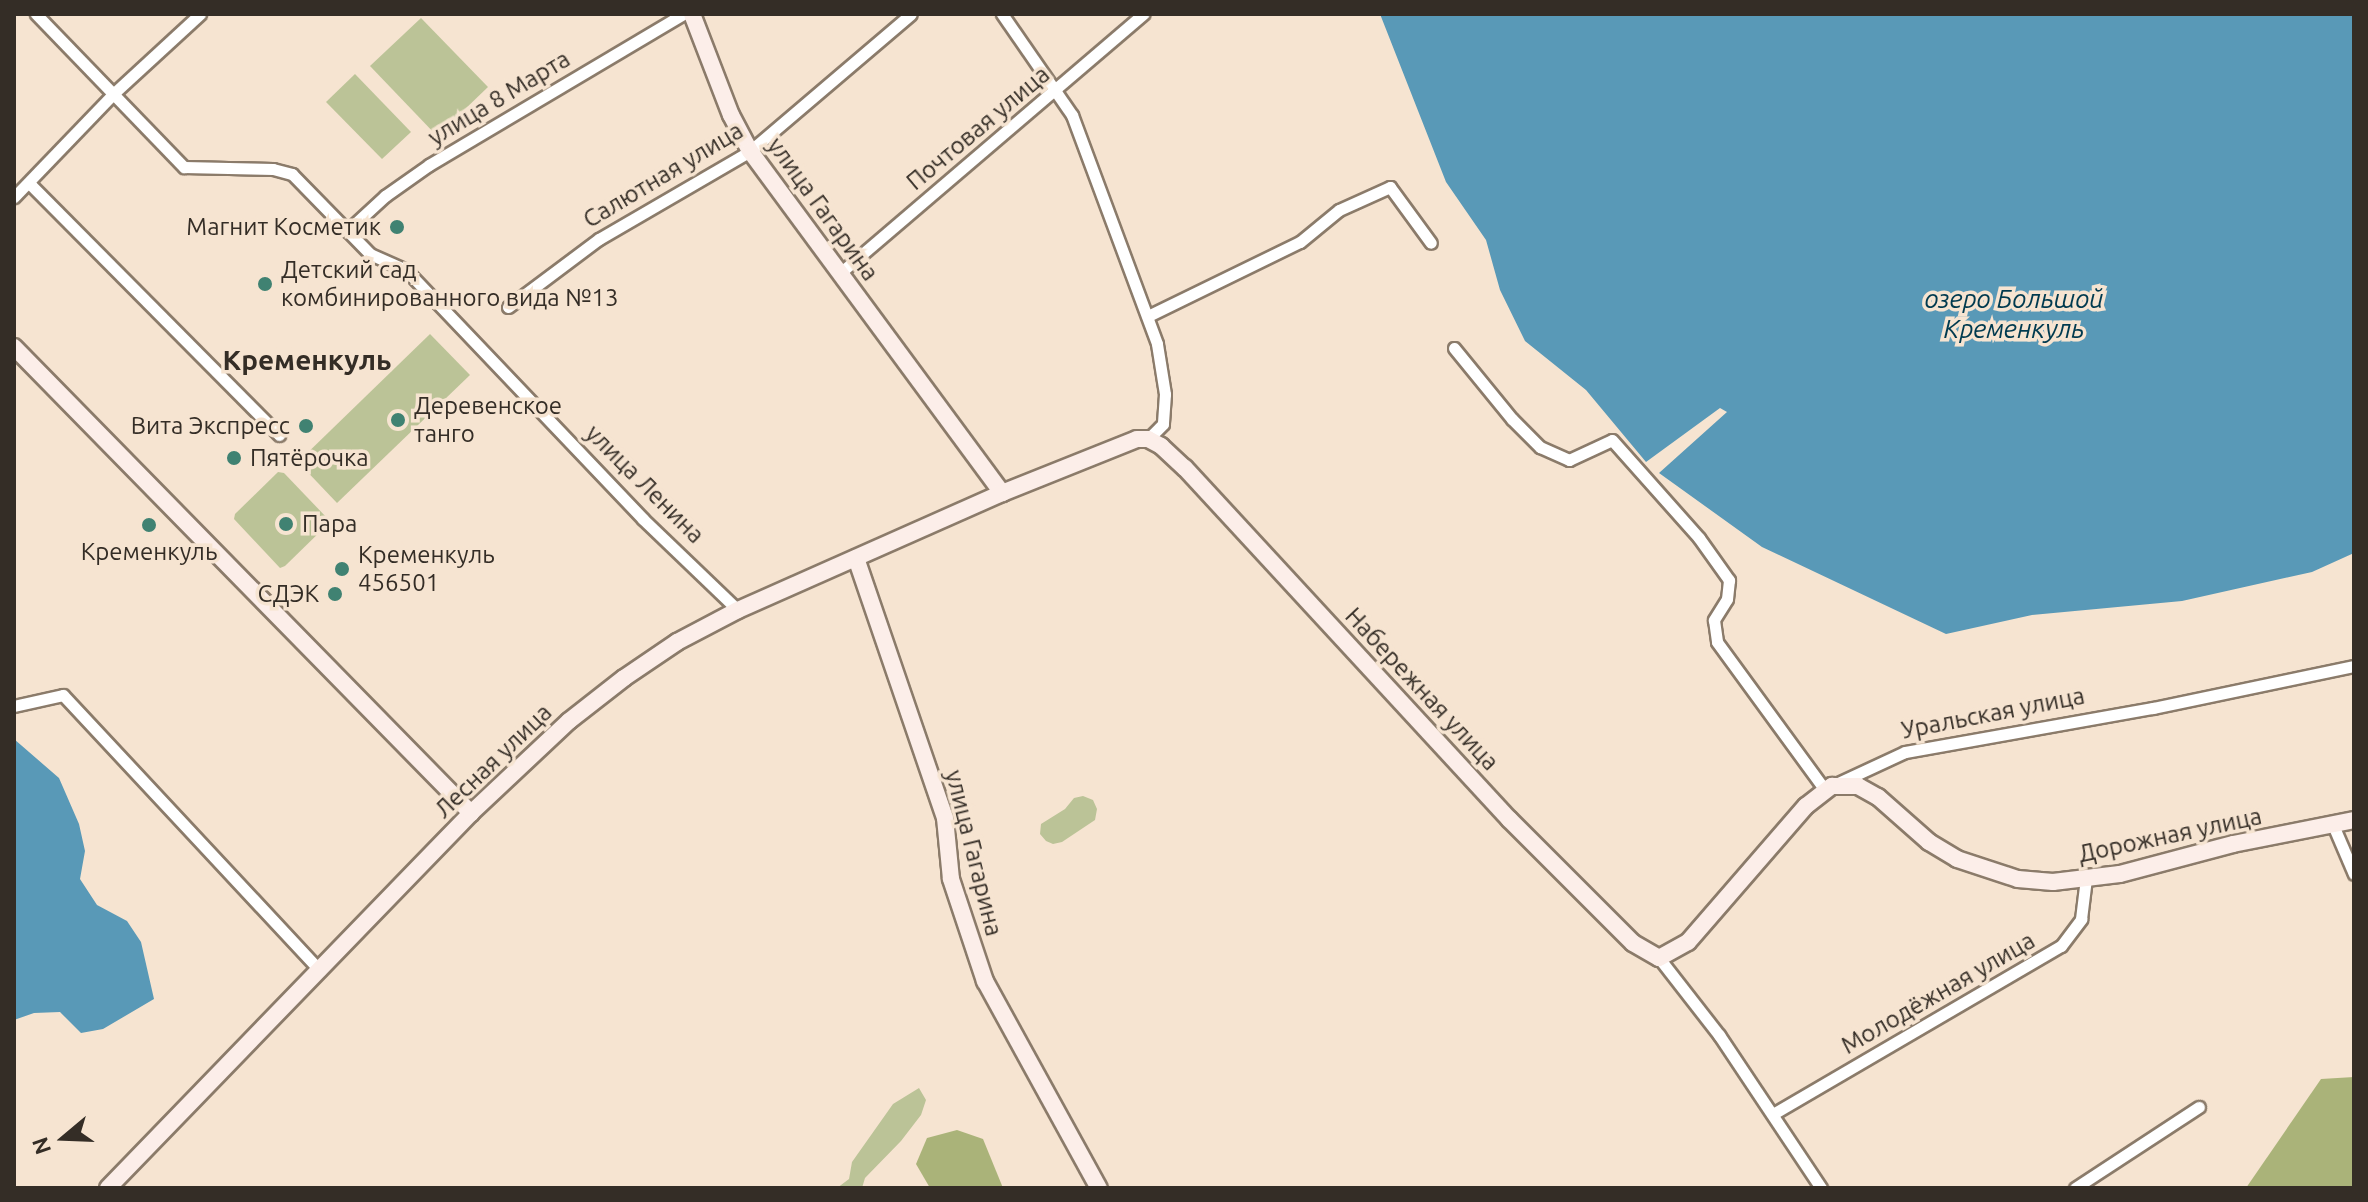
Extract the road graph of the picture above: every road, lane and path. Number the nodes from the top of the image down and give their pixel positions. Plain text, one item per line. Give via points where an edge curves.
1 (36, 14) edge
2 (200, 14) edge
3 (683, 14) edge
4 (692, 14) edge
5 (911, 14) edge
6 (1002, 14) edge
7 (1143, 14) edge
8 (1057, 92) junction
9 (113, 94) junction
10 (750, 151) junction
11 (29, 183) junction
12 (14, 197) edge
13 (347, 231) junction
14 (1431, 243) dead end
15 (840, 273) junction
16 (508, 307) dead end
17 (1148, 316) junction
18 (14, 347) edge
19 (1454, 348) dead end
20 (279, 435) dead end
21 (1148, 439) junction
22 (1002, 493) junction
23 (856, 558) junction
24 (738, 610) junction
25 (2354, 666) edge
26 (14, 706) edge
27 (1828, 788) junction
28 (471, 813) junction
29 (2354, 820) edge
30 (2333, 825) junction
31 (2354, 874) edge
32 (2086, 880) junction
33 (1664, 957) junction
34 (320, 971) junction
35 (2199, 1107) dead end
36 (1773, 1114) junction
37 (108, 1188) edge
38 (1099, 1188) edge
39 (1821, 1188) edge
40 (2075, 1188) edge

1 - 9 street, улица Ленина
2 - 9 street
3 - 13 street, улица 8 Марта via 429,165
4 - 10 street, улица Гагарина
5 - 10 street, Салютная улица
6 - 8 street
7 - 8 street, Почтовая улица
8 - 15 street, Почтовая улица
8 - 17 street via 1072,115
9 - 11 street
9 - 13 street, улица Ленина via 184,167 292,174
10 - 15 street, улица Гагарина
10 - 16 street, Салютная улица via 599,239
11 - 12 street
11 - 20 street
13 - 24 street, улица Ленина via 370,254 406,270 624,499
14 - 17 street via 1390,187 1339,210 1300,242
15 - 22 street, улица Гагарина
17 - 21 street via 1165,394 1163,424
18 - 28 street
19 - 27 street via 1540,447 1569,460 1612,440 1699,538 1729,580 1727,599 1714,620 1717,642
21 - 22 street via 1122,444
21 - 33 street, Набережная улица via 1185,468 1509,819 1633,943
22 - 23 street, Лесная улица
23 - 24 street, Лесная улица
23 - 38 street, улица Гагарина via 945,818 951,879 980,969
24 - 28 street, Лесная улица via 624,678 569,721
25 - 27 street, Уральская улица via 1905,752
26 - 34 street via 63,695
27 - 32 street, Дорожная улица via 1858,786 1929,842 1989,871 2018,879
27 - 33 street, Уральская улица via 1806,806 1688,942
28 - 34 street, Лесная улица
29 - 30 street, Дорожная улица
30 - 31 street
30 - 32 street, Дорожная улица
32 - 36 street, Молодёжная улица via 2081,919 2061,946
33 - 36 street
34 - 37 street, Лесная улица
35 - 40 street
36 - 39 street

